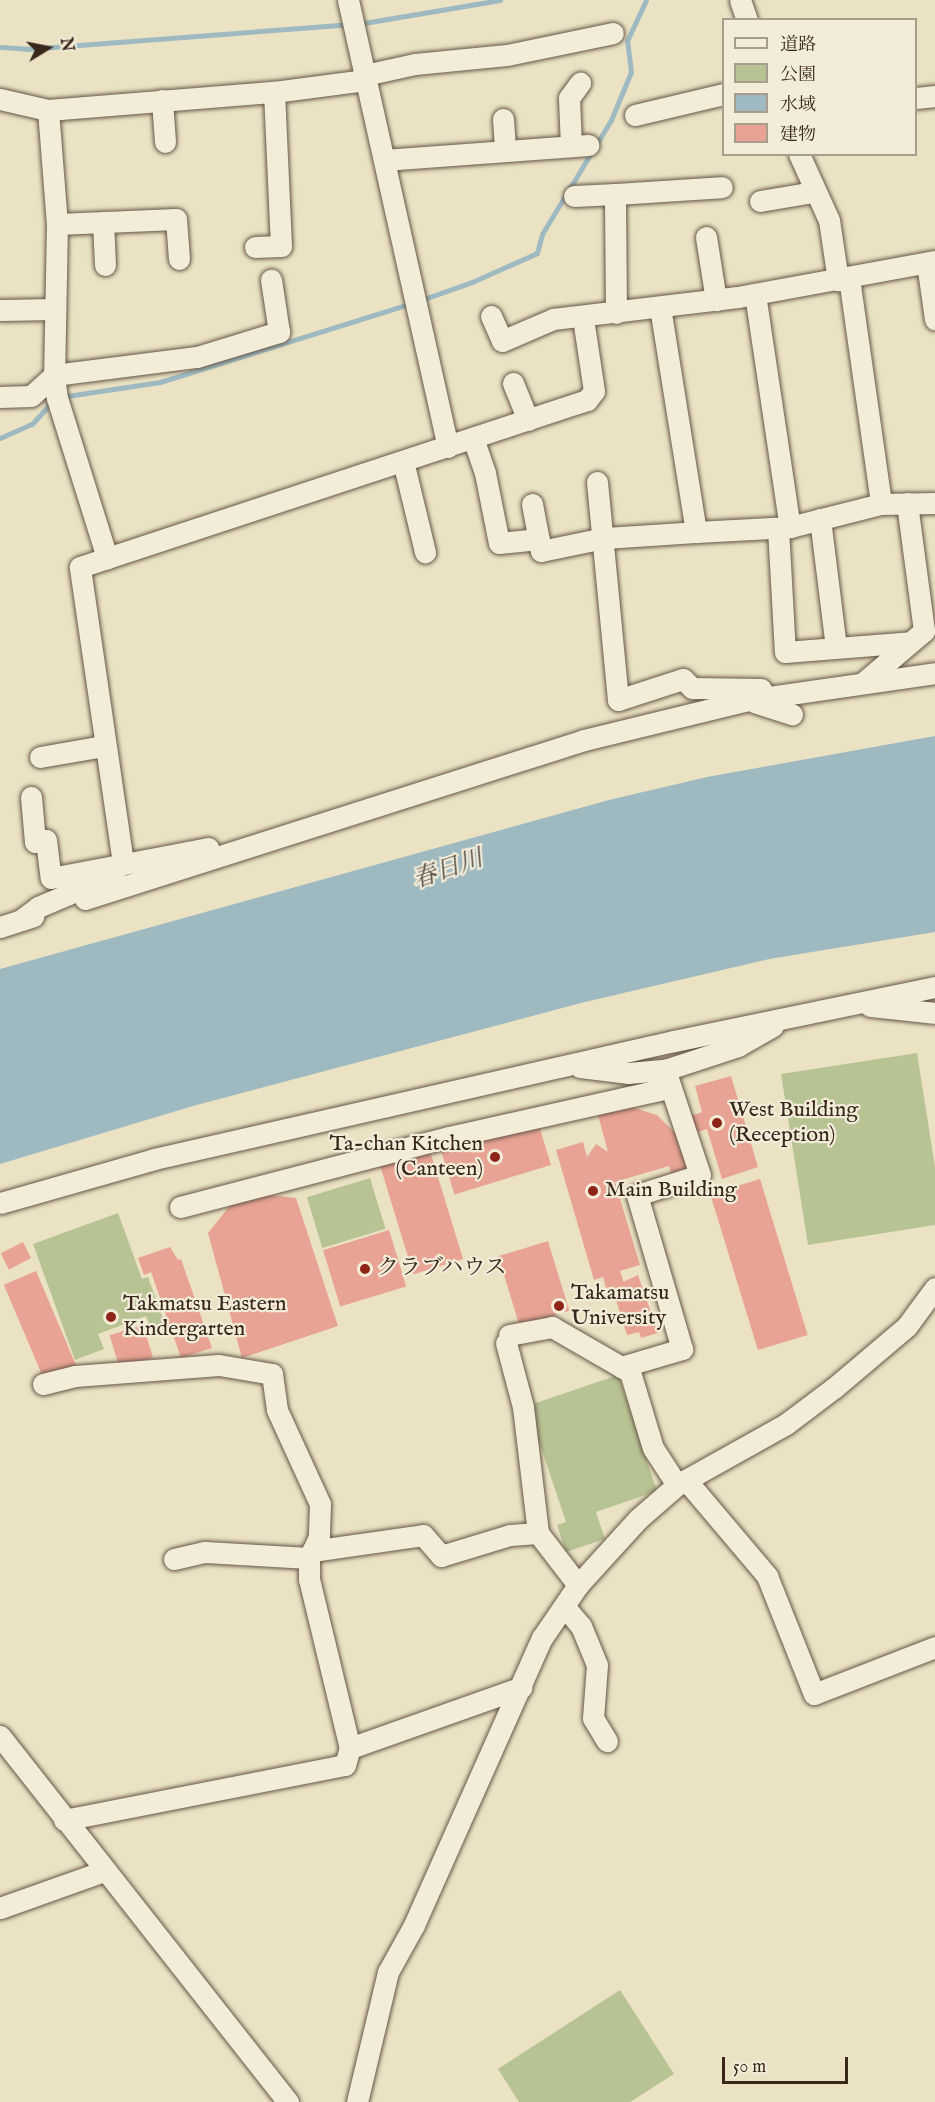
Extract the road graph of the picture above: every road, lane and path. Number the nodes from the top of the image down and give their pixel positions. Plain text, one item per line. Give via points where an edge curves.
1 (740, 0) edge
2 (353, 16) edge
3 (746, 18) edge
4 (613, 33) dead end
5 (365, 77) junction
6 (580, 83) dead end
7 (274, 92) junction
8 (722, 94) edge
9 (935, 96) edge
10 (917, 98) edge
11 (0, 99) edge
12 (162, 100) junction
13 (48, 110) junction
14 (635, 115) dead end
15 (503, 119) dead end
16 (165, 142) dead end
17 (505, 150) junction
18 (800, 156) edge
19 (384, 160) junction
20 (723, 187) dead end
21 (813, 192) junction
22 (615, 194) junction
23 (574, 196) dead end
24 (760, 201) dead end
25 (103, 222) junction
26 (57, 224) junction
27 (706, 237) dead end
28 (255, 246) dead end
29 (179, 259) dead end
30 (931, 262) edge
31 (105, 265) dead end
32 (844, 279) junction
33 (271, 280) dead end
34 (755, 294) junction
35 (716, 300) junction
36 (660, 307) junction
37 (55, 309) junction
38 (0, 310) edge
39 (616, 313) junction
40 (491, 316) dead end
41 (583, 318) junction
42 (935, 319) edge
43 (54, 375) junction
44 (513, 383) dead end
45 (0, 397) edge
46 (528, 420) junction
47 (472, 438) junction
48 (448, 447) junction
49 (404, 461) junction
50 (597, 482) dead end
51 (935, 502) edge
52 (907, 503) junction
53 (532, 504) dead end
54 (881, 504) junction
55 (820, 519) junction
56 (784, 528) junction
57 (696, 532) junction
58 (539, 538) junction
59 (604, 538) junction
60 (425, 552) dead end
61 (107, 558) junction
62 (911, 642) junction
63 (836, 647) junction
64 (935, 673) edge
65 (864, 682) junction
66 (780, 696) junction
67 (748, 700) junction
68 (792, 714) dead end
69 (104, 746) junction
70 (40, 757) dead end
71 (31, 797) dead end
72 (258, 838) junction
73 (123, 863) junction
74 (10, 923) edge
75 (935, 987) edge
76 (848, 1004) junction
77 (935, 1012) edge
78 (789, 1016) junction
79 (565, 1065) junction
80 (667, 1079) junction
81 (0, 1203) edge
82 (180, 1207) dead end
83 (935, 1288) edge
84 (621, 1367) junction
85 (43, 1384) dead end
86 (681, 1482) junction
87 (538, 1533) junction
88 (311, 1554) junction
89 (174, 1558) dead end
90 (578, 1585) junction
91 (564, 1606) junction
92 (935, 1647) edge
93 (522, 1688) junction
94 (0, 1736) edge
95 (607, 1741) dead end
96 (350, 1748) junction
97 (64, 1820) junction
98 (104, 1871) junction
99 (0, 1908) edge
100 (288, 2102) edge
101 (357, 2102) edge

1 - 3 street
2 - 5 street
4 - 5 street via 507,55 415,64
5 - 7 street
5 - 19 street
6 - 17 street via 569,98 580,146
7 - 12 street
7 - 28 street via 281,246
8 - 14 street
9 - 10 street
11 - 13 street
12 - 13 street
12 - 16 street
13 - 26 street
15 - 17 street
17 - 19 street
18 - 21 street
19 - 48 street
20 - 22 street
21 - 24 street
21 - 32 street via 829,220
22 - 23 street
22 - 39 street
25 - 26 street
25 - 29 street via 176,219
25 - 31 street
26 - 37 street
27 - 35 street
30 - 32 street
30 - 42 street
32 - 34 street
32 - 54 street
33 - 43 street via 279,332 197,357
34 - 35 street
34 - 56 street
35 - 36 street
36 - 39 street
36 - 57 street
37 - 38 street
37 - 43 street
39 - 41 street
40 - 41 street via 502,341 554,319
41 - 46 street via 594,391 587,400
43 - 45 street via 31,396
43 - 61 street via 57,398
44 - 46 street
46 - 47 street
47 - 48 street
47 - 58 street via 485,473 499,543
48 - 49 street
49 - 60 street
49 - 61 street
50 - 59 street
51 - 52 street
52 - 54 street
52 - 62 street via 924,631
53 - 58 street
54 - 55 street
55 - 56 street
55 - 63 street
56 - 57 street
56 - 63 street via 785,652
57 - 59 street
58 - 59 street via 541,550
59 - 66 street via 618,700 683,679 692,688 774,689
61 - 69 street via 80,567
62 - 63 street
62 - 65 street
64 - 65 street
65 - 66 street
66 - 67 street
67 - 68 street
67 - 72 street via 426,784
69 - 70 street
69 - 73 street
71 - 73 street via 35,842 46,840 51,878
72 - 73 street
72 - 74 street
73 - 74 street via 102,880
75 - 76 street
76 - 77 street
76 - 78 street
78 - 79 street
78 - 80 street via 738,1046
79 - 80 street
79 - 81 street via 154,1158
80 - 82 street
80 - 84 street via 700,1175 637,1195 682,1349
83 - 86 street via 908,1326 834,1388 786,1424
84 - 86 street via 630,1372 652,1448
84 - 87 street via 552,1327 507,1339 523,1407
85 - 88 street via 75,1376 219,1365 272,1374 277,1410 320,1504 319,1537
86 - 90 street via 638,1519
86 - 92 street via 767,1576 814,1695
87 - 88 street via 510,1535 441,1556 423,1535
87 - 90 street
88 - 89 street via 205,1552
88 - 96 street via 309,1579
90 - 91 street
91 - 93 street via 542,1638
91 - 95 street via 581,1626 597,1665 593,1718
93 - 96 street
93 - 101 street via 414,1925 388,1972
94 - 97 street
96 - 97 street via 345,1765
97 - 98 street
98 - 99 street
98 - 100 street

